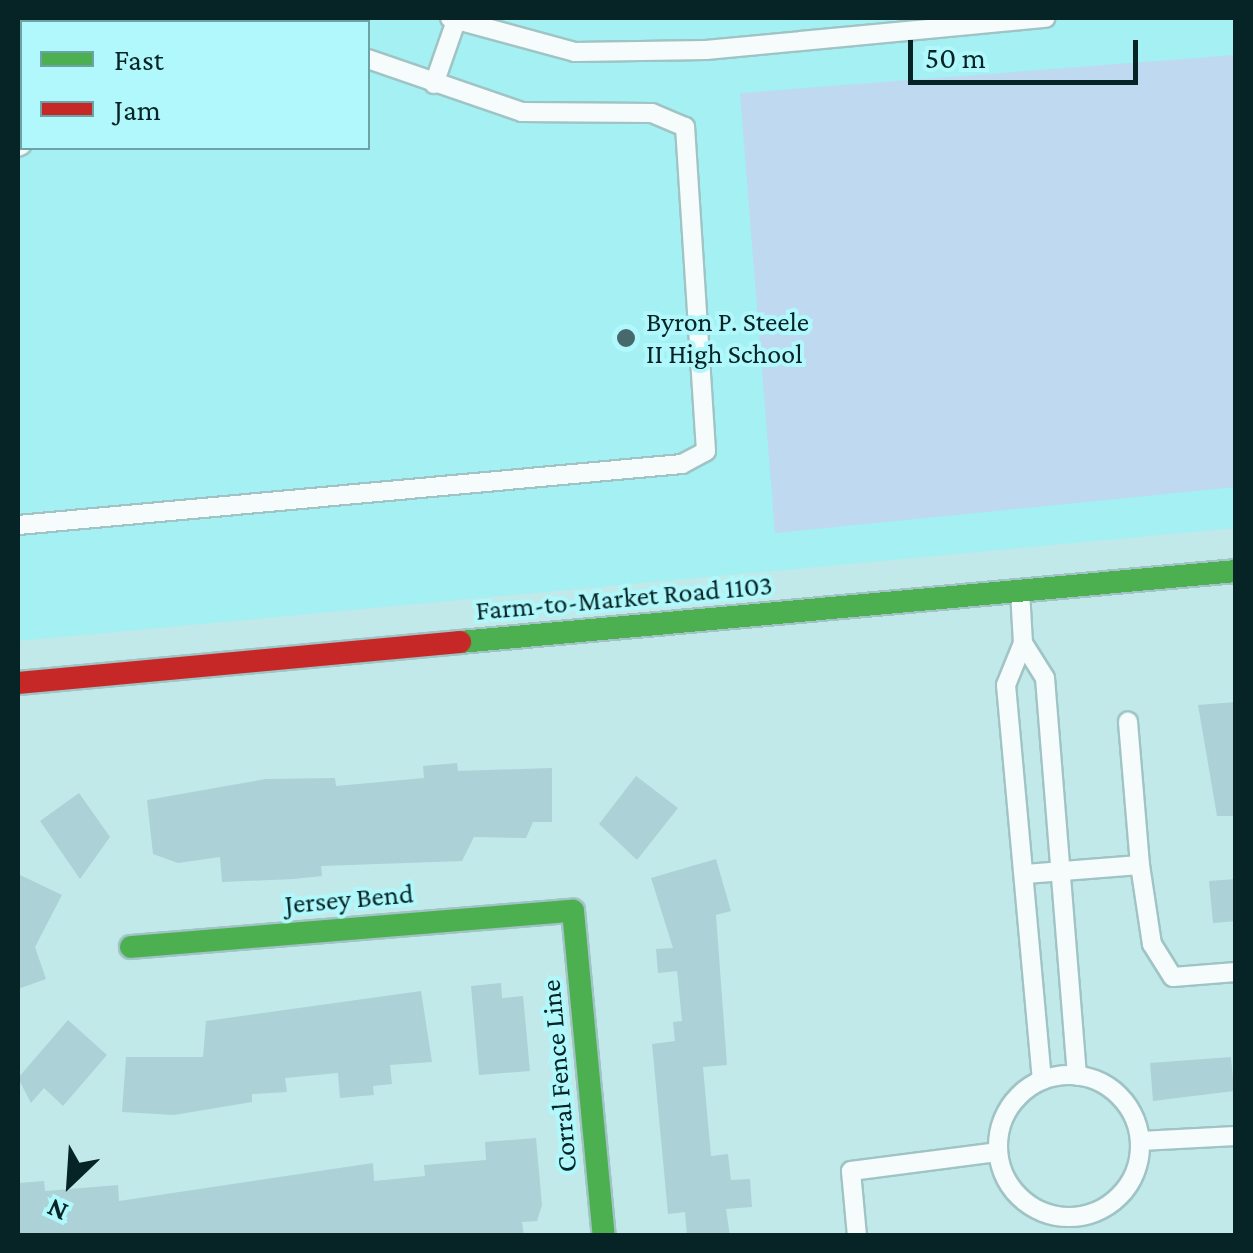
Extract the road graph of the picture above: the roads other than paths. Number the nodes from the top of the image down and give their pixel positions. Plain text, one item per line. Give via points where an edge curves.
1 (1045, 18) edge
2 (453, 19) edge
3 (370, 60) edge
4 (434, 84) junction
5 (18, 524) edge
6 (1236, 571) edge
7 (1020, 591) junction
8 (1023, 643) junction
9 (18, 683) edge
10 (1128, 721) dead end
11 (1140, 865) junction
12 (1063, 871) junction
13 (1025, 874) junction
14 (573, 910) joint
15 (131, 948) dead end
16 (1236, 972) edge
17 (1077, 1076) junction
18 (1042, 1080) junction
19 (1236, 1136) edge
20 (1140, 1141) junction
21 (997, 1152) junction
22 (604, 1236) edge
23 (857, 1236) edge

1 - 2 lane via 575,52
2 - 4 lane
3 - 4 lane
4 - 5 lane via 522,112 652,113 685,127 706,452 682,464
6 - 7 main road, Farm-to-Market Road 1103
7 - 8 lane
7 - 9 main road, Farm-to-Market Road 1103
8 - 12 lane via 1044,678
8 - 13 lane via 1006,684
10 - 11 lane
11 - 12 lane
11 - 16 lane via 1152,944 1174,977
12 - 13 lane
12 - 17 lane
13 - 18 lane
14 - 15 main road, Jersey Bend
14 - 22 main road, Corral Fence Line
17 - 18 lane
17 - 20 lane via 1128,1106
18 - 21 lane via 1008,1108
19 - 20 lane
20 - 21 lane via 1120,1197 1076,1218 1032,1208
21 - 23 lane via 852,1172

